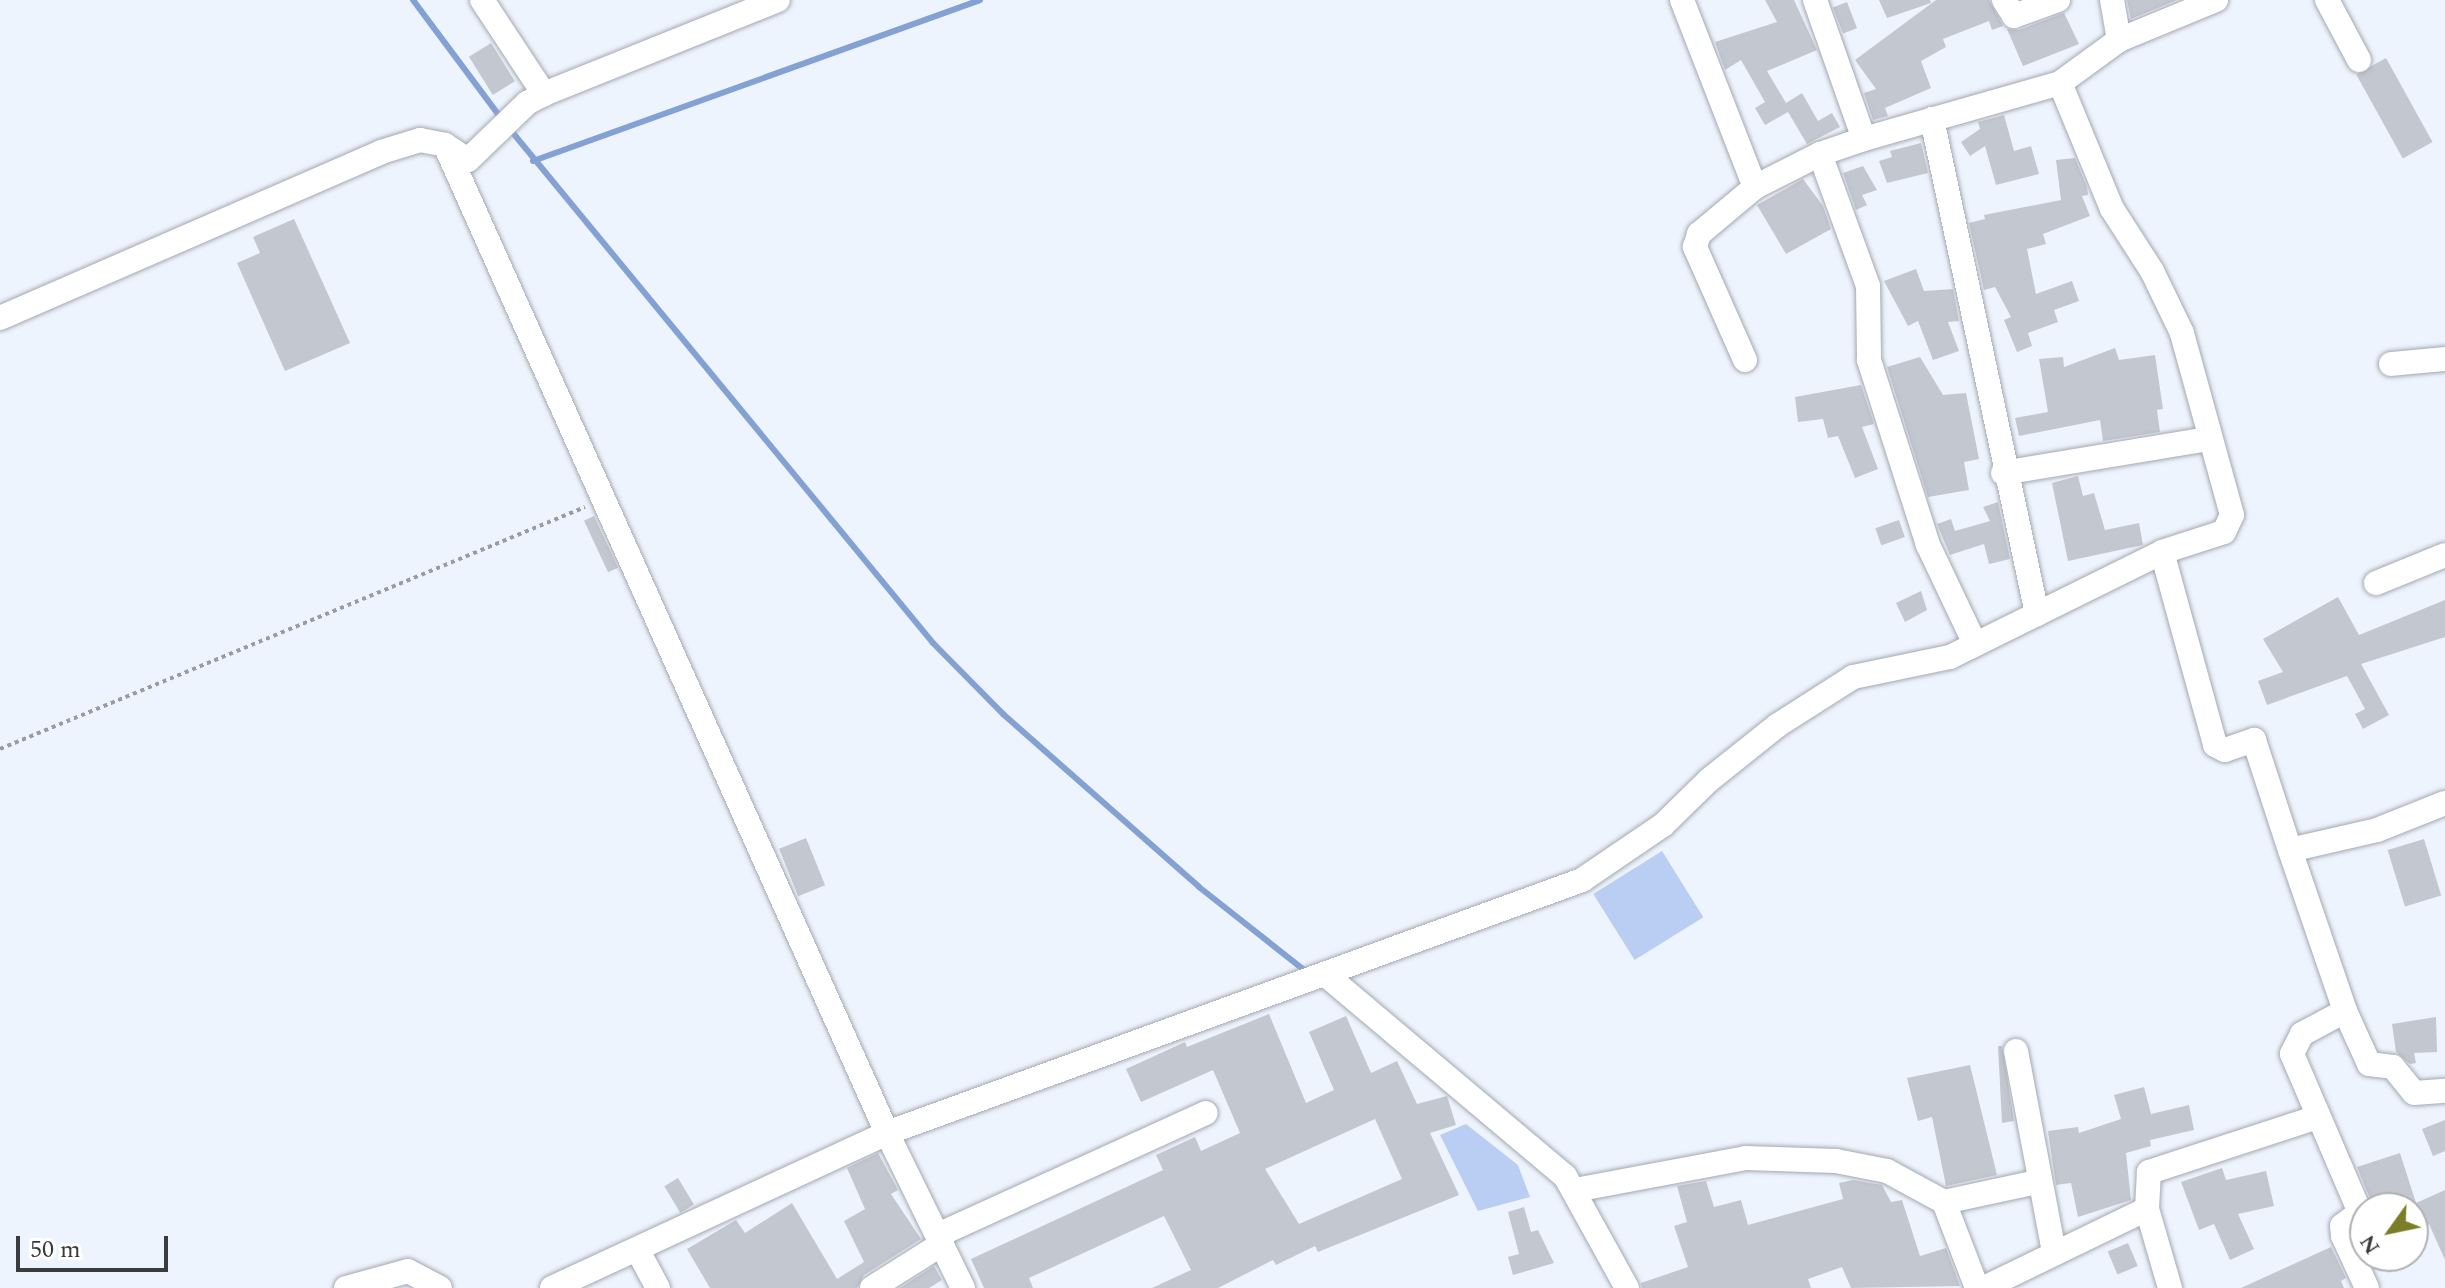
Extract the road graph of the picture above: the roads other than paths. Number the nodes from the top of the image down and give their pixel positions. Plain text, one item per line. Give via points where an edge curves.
1 (482, 0) edge
2 (778, 0) edge
3 (1682, 0) edge
4 (1815, 0) edge
5 (2004, 0) edge
6 (2058, 0) edge
7 (2112, 0) edge
8 (2216, 0) edge
9 (2327, 0) edge
10 (2119, 40) junction
11 (2359, 60) dead end
12 (2060, 83) junction
13 (536, 98) junction
14 (1932, 119) junction
15 (1864, 139) junction
16 (445, 145) junction
17 (1820, 154) junction
18 (1755, 187) junction
19 (0, 318) edge
20 (2445, 359) edge
21 (1745, 360) dead end
22 (2391, 364) dead end
23 (2209, 439) junction
24 (2003, 473) junction
25 (2162, 552) junction
26 (2445, 555) edge
27 (2376, 583) dead end
28 (2037, 614) junction
29 (1975, 644) junction
30 (2445, 803) edge
31 (2290, 850) junction
32 (1317, 978) junction
33 (2345, 1011) junction
34 (2016, 1051) dead end
35 (2445, 1091) edge
36 (1206, 1113) dead end
37 (2317, 1117) junction
38 (887, 1133) junction
39 (2037, 1182) junction
40 (1575, 1190) junction
41 (2350, 1192) edge
42 (1944, 1202) junction
43 (2147, 1209) junction
44 (2349, 1223) edge
45 (940, 1240) junction
46 (2349, 1249) edge
47 (638, 1251) junction
48 (2054, 1253) junction
49 (346, 1288) edge
50 (440, 1288) edge
51 (552, 1288) edge
52 (658, 1288) edge
53 (872, 1288) edge
54 (963, 1288) edge
55 (1627, 1288) edge
56 (1977, 1288) edge
57 (1984, 1288) edge
58 (2170, 1288) edge

1 - 13 street
2 - 13 street
3 - 18 street
4 - 15 street
5 - 6 street via 2013,16
7 - 10 street
8 - 10 street
9 - 11 street
10 - 12 street
12 - 14 street
12 - 23 street via 2112,209 2152,271 2182,333
13 - 16 street via 468,160
14 - 15 street
14 - 24 street
15 - 17 street
16 - 19 street via 420,140 381,152
16 - 38 street
17 - 18 street
17 - 29 street via 1868,286 1872,315 1866,337 1874,375 1928,545
18 - 21 street via 1699,234 1695,247
20 - 22 street
23 - 24 street
23 - 25 street via 2231,523 2224,532
24 - 28 street
25 - 28 street
25 - 31 street via 2215,745 2225,750 2254,740
26 - 27 street
28 - 29 street
29 - 32 street via 1950,657 1853,677 1808,704 1709,780 1663,825 1582,880
30 - 31 street via 2377,830
31 - 33 street
32 - 38 street
32 - 40 street via 1533,1148
33 - 35 street via 2369,1064 2393,1067 2414,1093
33 - 37 street via 2294,1043 2292,1054
34 - 39 street
36 - 45 street
37 - 41 street
37 - 43 street via 2158,1166 2144,1184
38 - 45 street
38 - 47 street
39 - 42 street
39 - 48 street
40 - 42 street via 1746,1158 1836,1161 1887,1171
40 - 55 street
42 - 56 street
43 - 48 street
43 - 58 street
44 - 46 street via 2342,1226
45 - 53 street
45 - 54 street
47 - 51 street
47 - 52 street
48 - 57 street
49 - 50 street via 408,1271

